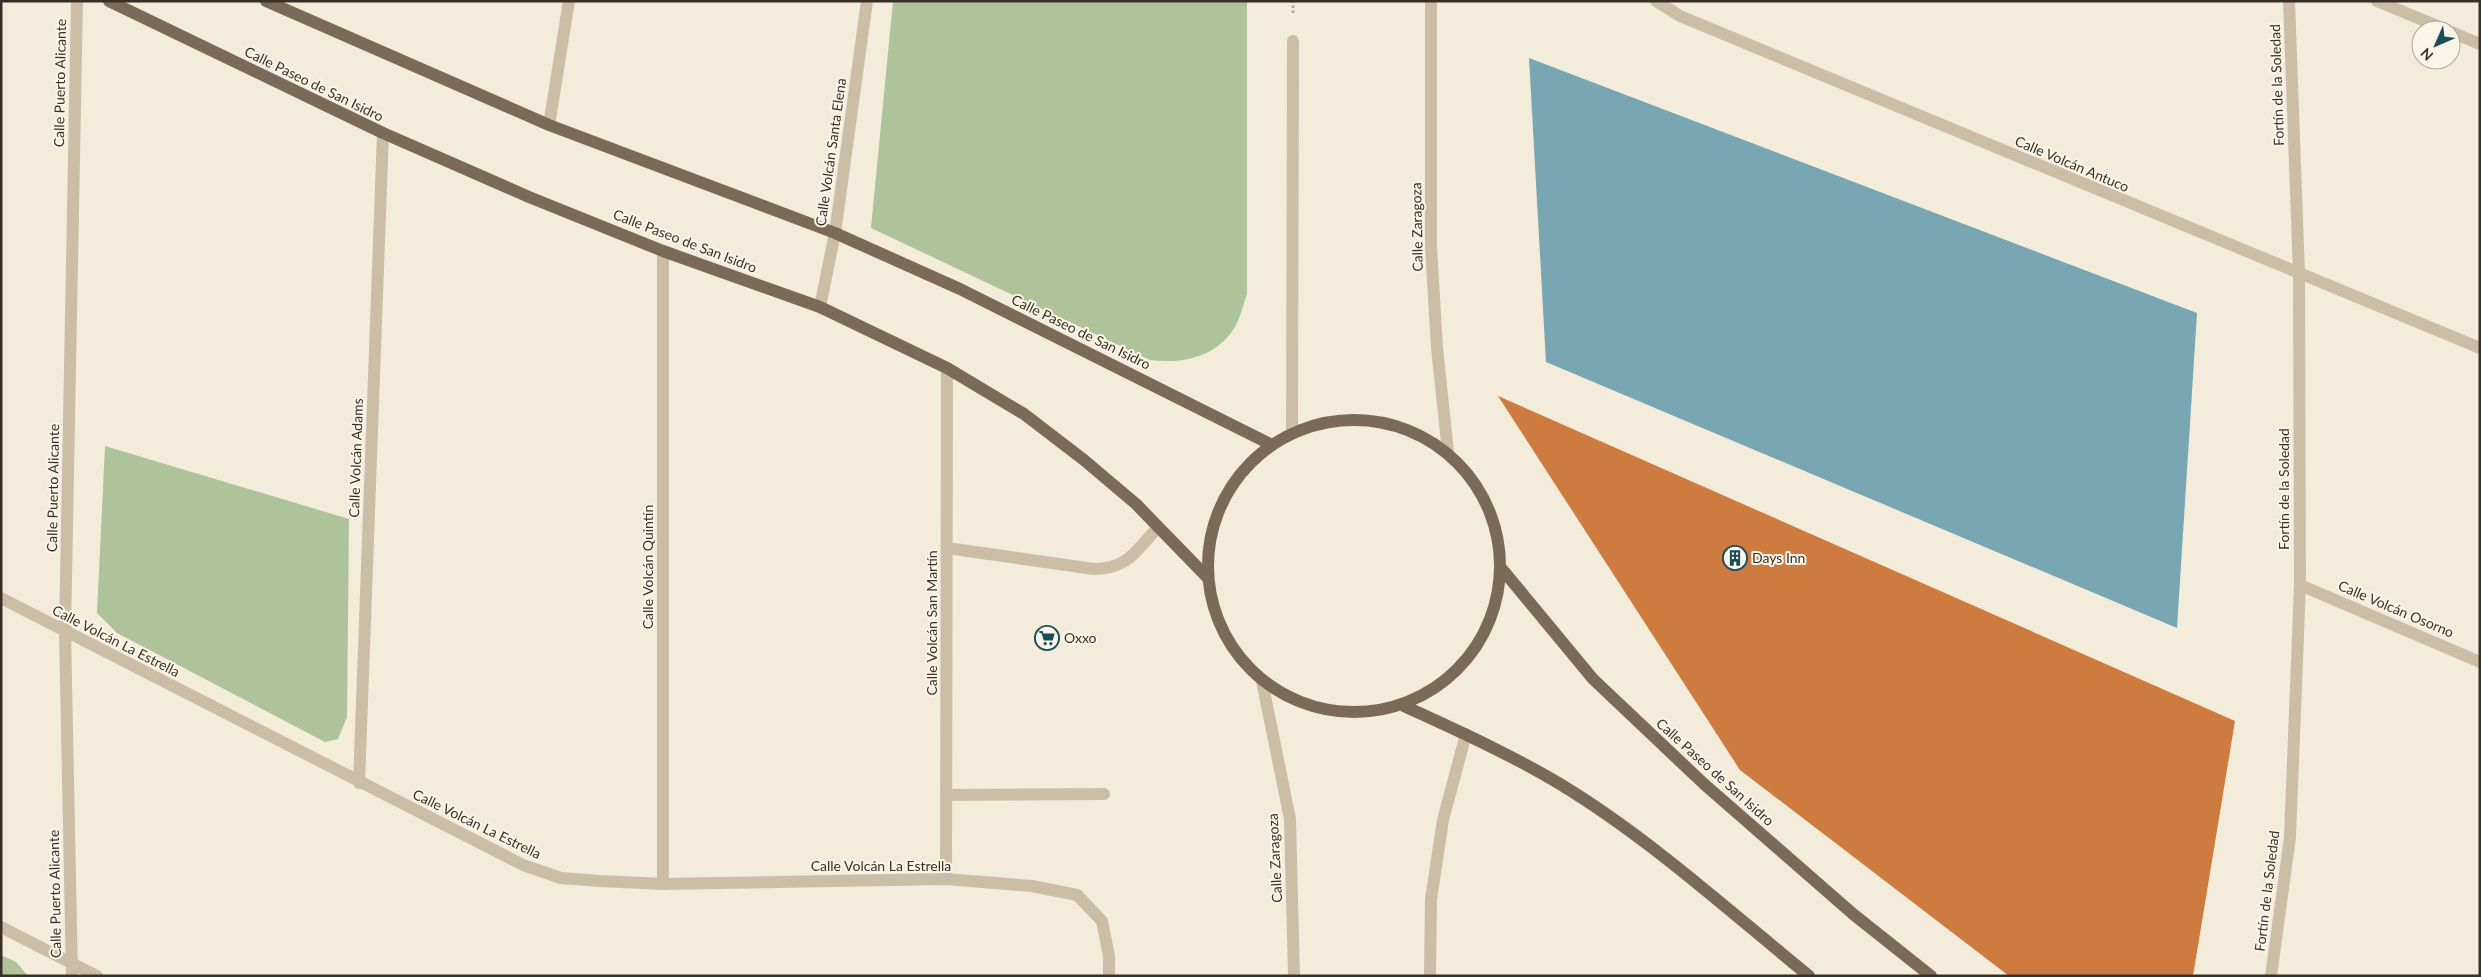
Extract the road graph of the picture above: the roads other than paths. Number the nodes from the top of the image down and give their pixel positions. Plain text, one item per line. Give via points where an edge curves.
1 (76, 1) edge
2 (109, 1) edge
3 (569, 1) edge
4 (867, 1) edge
5 (1431, 1) edge
6 (1656, 1) edge
7 (2288, 1) edge
8 (2377, 1) edge
9 (269, 2) edge
10 (2423, 20) edge
11 (2461, 36) edge
12 (1292, 41) dead end
13 (2480, 44) edge
14 (549, 126) junction
15 (382, 133) junction
16 (835, 233) junction
17 (663, 251) junction
18 (2299, 274) junction
19 (820, 307) junction
20 (2480, 348) edge
21 (947, 368) junction
22 (1292, 431) junction
23 (1270, 444) junction
24 (1448, 452) junction
25 (1158, 527) junction
26 (947, 548) junction
27 (1502, 569) junction
28 (1207, 577) junction
29 (2300, 585) junction
30 (1, 598) edge
31 (65, 631) junction
32 (2480, 662) edge
33 (1262, 682) junction
34 (1404, 706) junction
35 (1466, 734) junction
36 (359, 783) junction
37 (1104, 794) dead end
38 (946, 795) junction
39 (946, 879) junction
40 (664, 884) junction
41 (1, 927) edge
42 (72, 969) edge
43 (97, 976) edge
44 (1109, 976) edge
45 (1294, 976) edge
46 (1430, 976) edge
47 (1808, 976) edge
48 (1931, 976) edge
49 (2271, 976) edge

1 - 31 street, Calle Puerto Alicante
2 - 15 main road, Calle Paseo de San Isidro
3 - 14 street
4 - 16 street, Calle Volcán Santa Elena
5 - 24 street, Calle Zaragoza via 1431,246
6 - 18 street, Calle Volcán Antuco via 1680,16
7 - 18 street, Fortín de la Soledad
8 - 10 street
9 - 14 main road, Calle Paseo de San Isidro
11 - 13 street
12 - 22 street
14 - 16 main road, Calle Paseo de San Isidro
15 - 17 main road, Calle Paseo de San Isidro
15 - 36 street, Calle Volcán Adams
16 - 19 street, Calle Volcán Santa Elena
16 - 23 main road, Calle Paseo de San Isidro via 960,289
17 - 19 main road, Calle Paseo de San Isidro
17 - 40 street, Calle Volcán Quintín
18 - 20 street, Calle Volcán Antuco
18 - 29 street, Fortín de la Soledad
19 - 21 main road, Calle Paseo de San Isidro
21 - 25 main road, Calle Paseo de San Isidro via 1024,414 1084,460
21 - 26 street, Calle Volcán San Martín
22 - 23 main road
22 - 24 main road via 1346,419 1400,426
23 - 28 main road via 1233,480 1211,526
24 - 27 main road via 1488,505
25 - 26 street via 1128,559 1112,569
25 - 28 main road, Calle Paseo de San Isidro
26 - 38 street, Calle Volcán San Martín
27 - 34 main road via 1495,613 1474,653 1443,684
27 - 48 main road, Calle Paseo de San Isidro via 1593,679 1697,778 1853,914
28 - 33 main road via 1224,635
29 - 32 street, Calle Volcán Osorno
29 - 49 street, Fortín de la Soledad via 2290,837
30 - 31 street, Calle Volcán La Estrella
31 - 36 street, Calle Volcán La Estrella
31 - 42 street, Calle Puerto Alicante
33 - 34 main road via 1306,706 1355,714
33 - 45 street, Calle Zaragoza via 1290,819
34 - 35 main road
35 - 46 street via 1440,838 1431,899
35 - 47 main road via 1560,784 1639,838
36 - 40 street, Calle Volcán La Estrella via 523,865 561,878
37 - 38 street
38 - 39 street, Calle Volcán San Martín
39 - 40 street, Calle Volcán La Estrella
39 - 44 street, Calle Volcán La Estrella via 1032,886 1077,895 1102,921 1109,956
41 - 42 street
42 - 43 street

